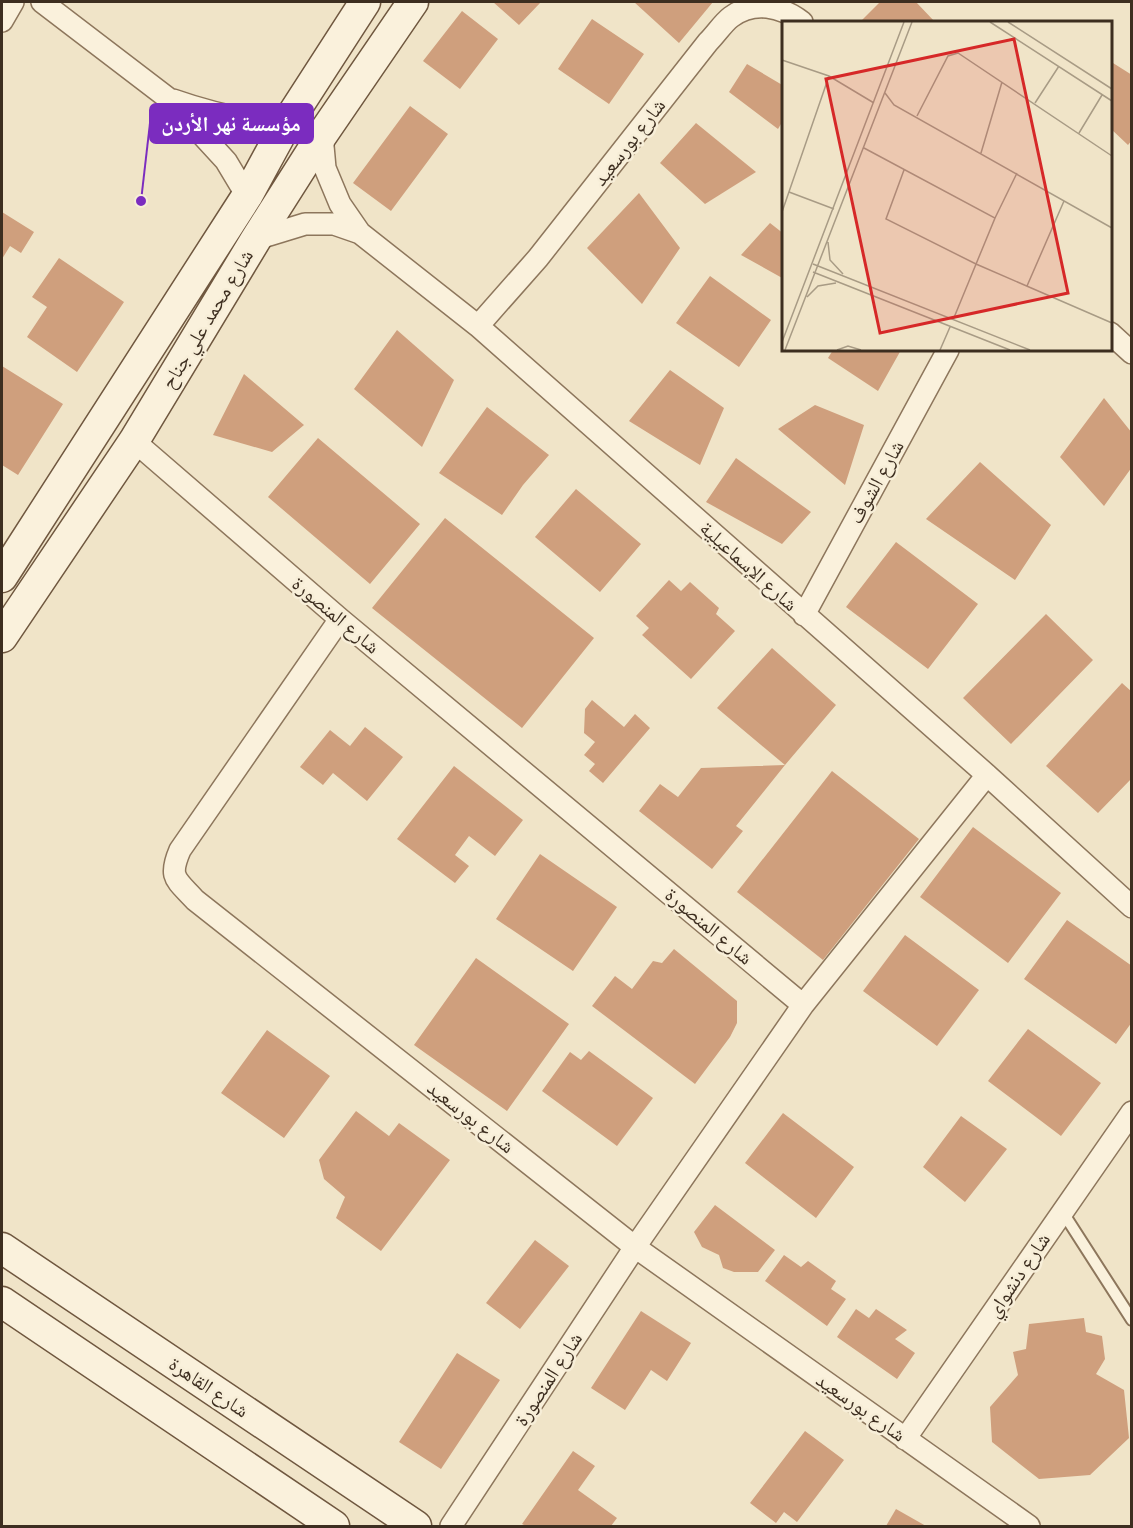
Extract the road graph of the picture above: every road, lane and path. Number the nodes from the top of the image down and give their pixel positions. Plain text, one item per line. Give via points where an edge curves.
1 (13, 2) edge
2 (42, 2) edge
3 (365, 2) edge
4 (413, 2) edge
5 (2, 21) edge
6 (800, 21) edge
7 (169, 99) junction
8 (285, 126) junction
9 (322, 135) junction
10 (248, 196) junction
11 (360, 233) junction
12 (256, 239) junction
13 (478, 326) junction
14 (1112, 335) edge
15 (947, 351) edge
16 (1131, 353) edge
17 (134, 441) junction
18 (2, 578) edge
19 (804, 615) junction
20 (340, 619) junction
21 (2, 637) edge
22 (987, 775) junction
23 (1131, 907) edge
24 (803, 1005) junction
25 (1131, 1112) edge
26 (1062, 1211) junction
27 (635, 1247) junction
28 (2, 1248) edge
29 (2, 1302) edge
30 (1131, 1320) edge
31 (905, 1439) junction
32 (334, 1527) edge
33 (416, 1527) edge
34 (451, 1527) edge
35 (1029, 1527) edge

1 - 5 street
2 - 7 street
3 - 8 main road, شارع محمد علي جناح
4 - 9 main road, شارع محمد علي جناح
6 - 13 street, شارع بورسعيد via 768,6 748,7 731,17 538,258
7 - 8 street via 208,113
7 - 10 street via 226,161
8 - 10 main road, شارع محمد علي جناح
9 - 11 street, شارع الإسماعيلية via 326,168 339,204
9 - 12 main road, شارع محمد علي جناح
10 - 18 main road, شارع محمد علي جناح
11 - 12 street, شارع الإسماعيلية via 334,224 305,224
11 - 13 street, شارع الإسماعيلية
12 - 17 main road, شارع محمد علي جناح
13 - 19 street, شارع الإسماعيلية
14 - 16 street
15 - 19 street, شارع الشوف
17 - 20 street, شارع المنصورة
17 - 21 main road, شارع محمد علي جناح
19 - 22 street, شارع الإسماعيلية
20 - 24 street, شارع المنصورة
20 - 27 street, شارع بورسعيد via 180,850 174,878 195,900
22 - 23 street, شارع الإسماعيلية
22 - 24 street
24 - 27 street, شارع المنصورة
25 - 26 street, شارع دنشواي
26 - 30 lane
26 - 31 street, شارع دنشواي
27 - 31 street, شارع بورسعيد
27 - 34 street, شارع المنصورة
28 - 33 main road, شارع القاهرة
29 - 32 main road
31 - 35 street, شارع بورسعيد

